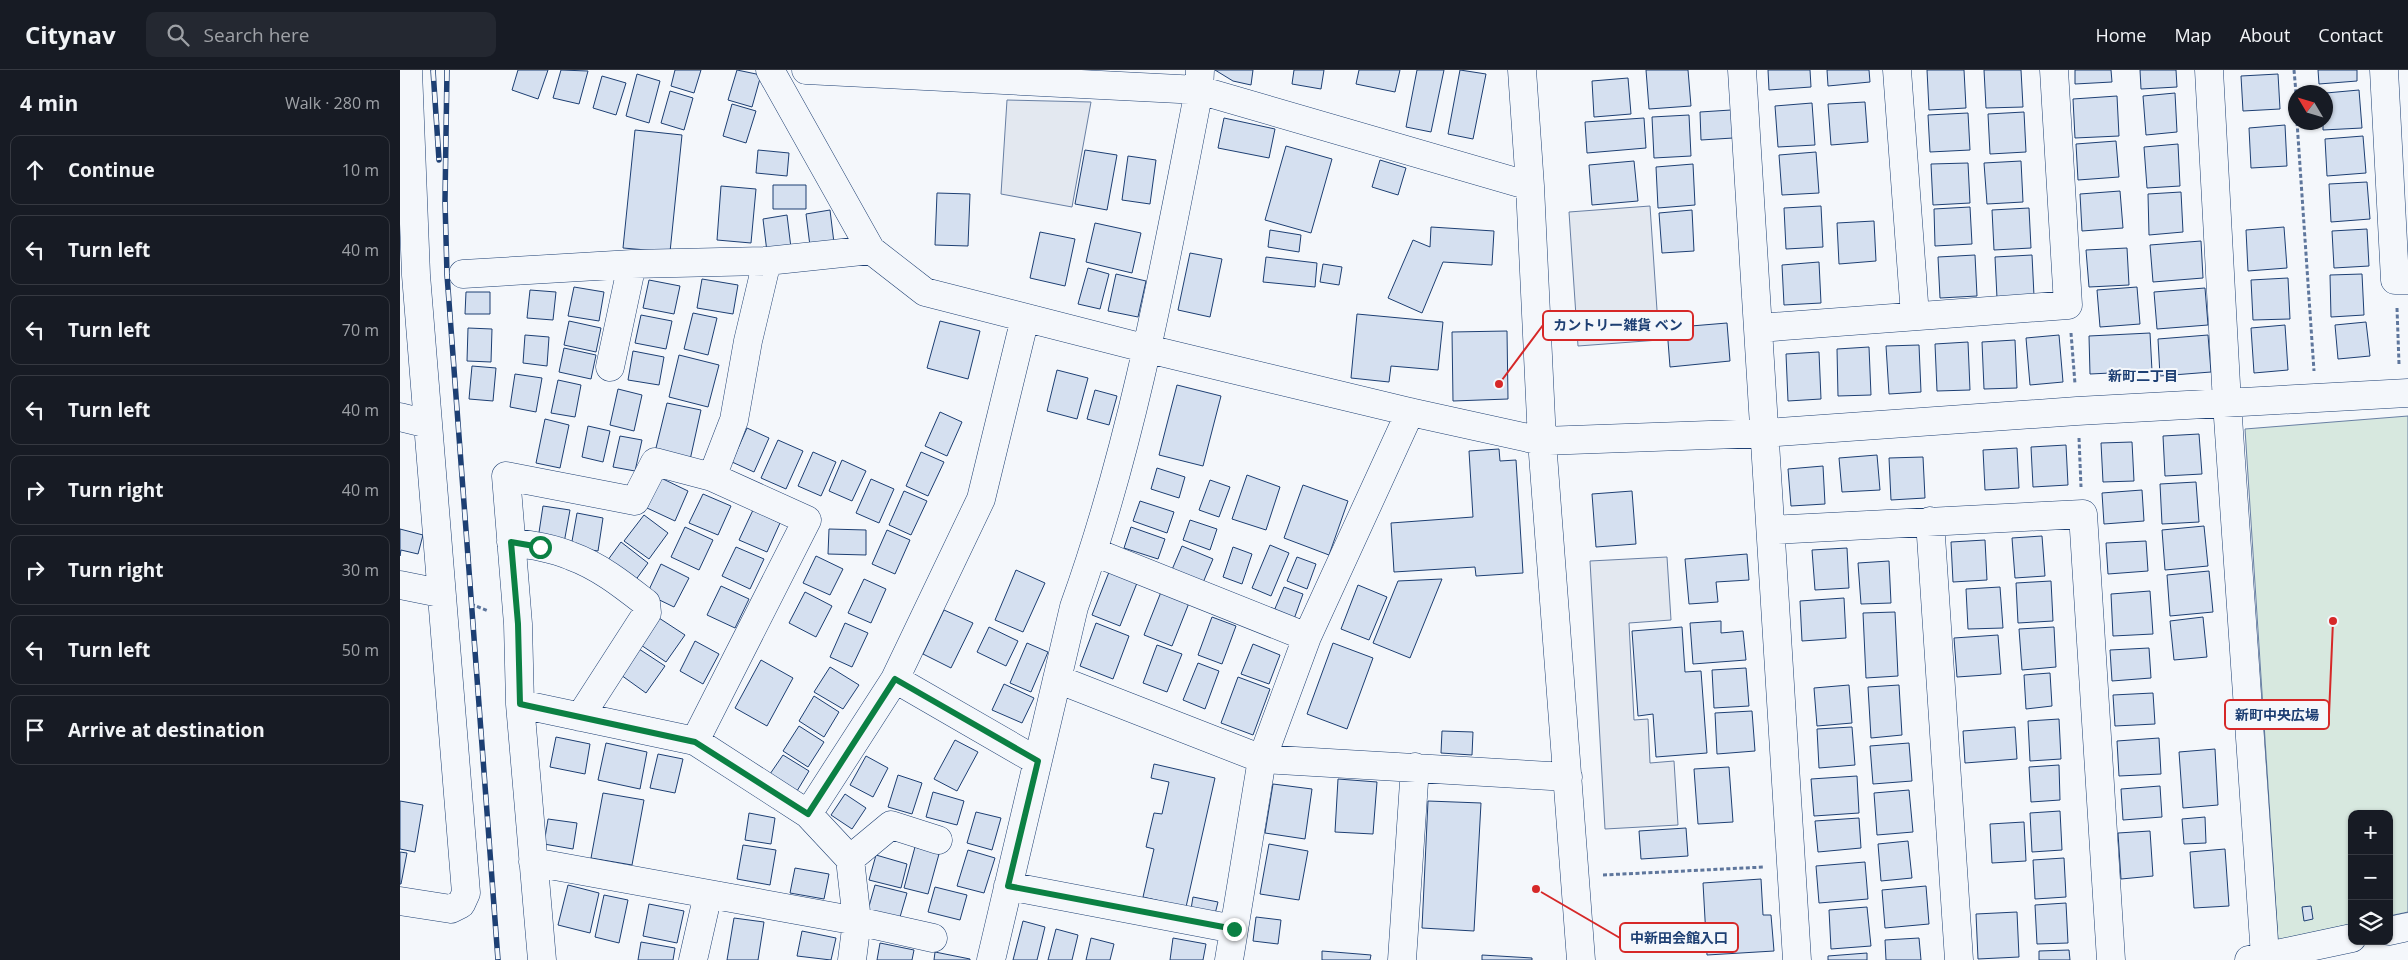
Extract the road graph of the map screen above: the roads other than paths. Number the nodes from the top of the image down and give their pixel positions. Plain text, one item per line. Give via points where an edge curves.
1 (408, 70) edge
2 (770, 70) edge
3 (806, 70) edge
4 (1522, 70) edge
5 (1742, 70) edge
6 (1897, 70) edge
7 (2054, 70) edge
8 (2210, 70) edge
9 (2384, 70) edge
10 (1008, 76) edge
11 (1200, 80) edge
12 (1530, 186) junction
13 (871, 250) junction
14 (767, 261) junction
15 (632, 264) junction
16 (463, 274) dead end
17 (408, 275) edge
18 (2402, 280) edge
19 (1915, 316) junction
20 (1025, 318) junction
21 (1758, 328) junction
22 (1148, 349) junction
23 (610, 367) dead end
24 (2404, 393) edge
25 (2227, 403) junction
26 (1410, 412) junction
27 (400, 417) edge
28 (428, 424) junction
29 (1765, 433) junction
30 (1542, 441) junction
31 (712, 477) junction
32 (1930, 521) junction
33 (1771, 530) junction
34 (511, 542) junction
35 (1094, 552) junction
36 (400, 585) edge
37 (440, 593) junction
38 (1307, 637) junction
39 (895, 679) junction
40 (1056, 679) junction
41 (520, 704) junction
42 (580, 717) junction
43 (695, 742) junction
44 (1262, 759) junction
45 (1038, 761) junction
46 (1415, 767) junction
47 (1568, 777) junction
48 (808, 814) junction
49 (938, 840) dead end
50 (850, 859) junction
51 (534, 862) junction
52 (1008, 886) junction
53 (708, 894) junction
54 (400, 901) edge
55 (857, 921) junction
56 (1234, 929) junction
57 (933, 938) dead end
58 (2348, 939) edge
59 (2256, 958) edge
60 (542, 960) edge
61 (693, 960) edge
62 (852, 960) edge
63 (991, 960) edge
64 (1229, 960) edge
65 (1402, 960) edge
66 (1581, 960) edge
67 (1797, 960) edge
68 (1959, 960) edge
69 (2111, 960) edge

1 - 17 street
2 - 13 street
3 - 10 street
4 - 12 street
5 - 21 street
6 - 19 street
7 - 19 street via 2068,305
8 - 25 street
9 - 18 street
10 - 11 street
11 - 12 street
11 - 22 street
12 - 30 street
13 - 14 street
13 - 20 street via 925,292
14 - 15 street
14 - 31 street via 734,420
15 - 16 street
15 - 23 street
17 - 28 street
19 - 21 street
20 - 22 street
20 - 39 street via 981,499
21 - 29 street
22 - 26 street
22 - 35 street
24 - 25 street
25 - 29 street
25 - 59 street
26 - 30 street
26 - 38 street
27 - 28 street
28 - 37 street
29 - 30 street
29 - 33 street
30 - 47 street
31 - 34 street via 656,462 635,501 506,476
31 - 43 street via 807,520
32 - 33 street
32 - 68 street
32 - 69 street via 2083,514
33 - 67 street
34 - 41 street
34 - 42 street via 572,556 606,573 646,603 648,613
35 - 38 street
35 - 40 street via 1074,607
36 - 37 street
37 - 54 street via 466,893 461,904 451,908
38 - 44 street
39 - 45 street
39 - 48 street
40 - 44 street
40 - 45 street
41 - 42 street
41 - 51 street
42 - 43 street
43 - 48 street
44 - 46 street
44 - 56 street
45 - 52 street
46 - 47 street
46 - 65 street
47 - 66 street
48 - 50 street
49 - 50 street via 891,825
50 - 55 street
51 - 53 street
51 - 60 street
52 - 56 street
52 - 63 street
53 - 55 street
53 - 61 street
55 - 57 street
55 - 62 street
56 - 64 street
58 - 59 street

